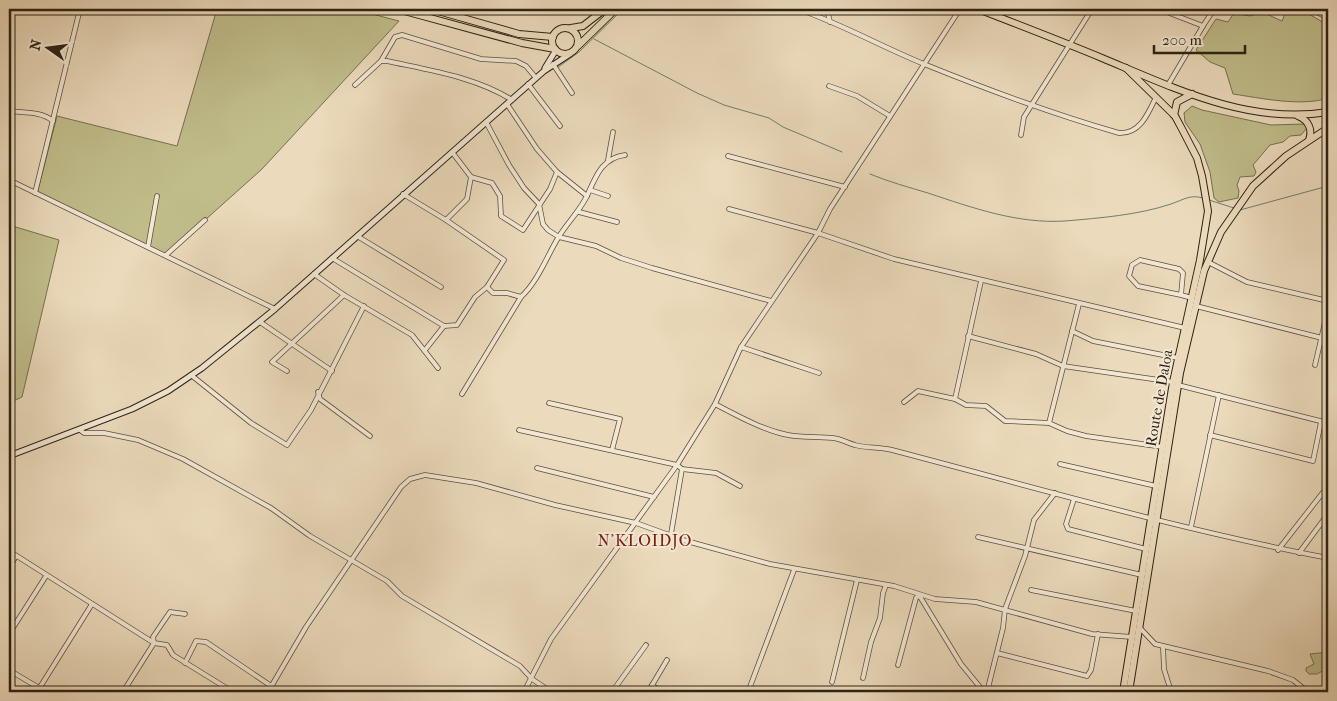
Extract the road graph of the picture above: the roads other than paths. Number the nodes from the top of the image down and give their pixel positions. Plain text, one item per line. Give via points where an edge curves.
1 (80, 9) edge
2 (397, 9) edge
3 (431, 9) edge
4 (605, 9) edge
5 (616, 9) edge
6 (786, 9) edge
7 (798, 9) edge
8 (827, 9) edge
9 (960, 9) edge
10 (978, 9) edge
11 (1092, 9) edge
12 (1159, 9) edge
13 (1214, 9) edge
14 (1311, 9) edge
15 (818, 16) junction
16 (1328, 18) edge
17 (830, 22) junction
18 (1203, 26) junction
19 (567, 28) junction
20 (553, 37) junction
21 (1071, 45) junction
22 (578, 46) junction
23 (555, 50) junction
24 (570, 54) junction
25 (381, 61) junction
26 (554, 64) junction
27 (924, 64) junction
28 (1126, 68) junction
29 (544, 71) junction
30 (536, 78) junction
31 (528, 84) junction
32 (355, 85) dead end
33 (1168, 85) junction
34 (829, 86) dead end
35 (572, 93) dead end
36 (1192, 94) junction
37 (1156, 97) junction
38 (509, 102) junction
39 (1033, 105) junction
40 (9, 111) edge
41 (1328, 112) edge
42 (890, 116) junction
43 (1174, 116) junction
44 (1298, 116) junction
45 (53, 121) junction
46 (486, 122) junction
47 (560, 126) dead end
48 (1328, 128) edge
49 (613, 132) dead end
50 (1021, 136) dead end
51 (1309, 140) junction
52 (452, 152) junction
53 (625, 155) dead end
54 (728, 156) dead end
55 (608, 160) junction
56 (557, 172) junction
57 (471, 177) junction
58 (9, 180) edge
59 (845, 187) junction
60 (590, 190) junction
61 (35, 193) junction
62 (403, 194) junction
63 (157, 196) dead end
64 (587, 196) junction
65 (608, 196) dead end
66 (539, 204) junction
67 (729, 209) dead end
68 (579, 212) junction
69 (205, 220) dead end
70 (446, 220) junction
71 (617, 222) dead end
72 (818, 233) junction
73 (357, 236) junction
74 (559, 237) junction
75 (148, 247) junction
76 (166, 255) junction
77 (332, 258) junction
78 (1204, 261) junction
79 (314, 274) junction
80 (981, 281) junction
81 (441, 287) dead end
82 (487, 287) junction
83 (344, 295) junction
84 (1181, 295) junction
85 (521, 297) junction
86 (1192, 298) junction
87 (771, 301) junction
88 (1328, 301) edge
89 (1079, 304) junction
90 (364, 306) junction
91 (1196, 306) junction
92 (275, 309) junction
93 (1328, 309) edge
94 (260, 322) junction
95 (444, 326) junction
96 (1185, 328) junction
97 (1072, 331) junction
98 (968, 336) junction
99 (1322, 338) junction
100 (289, 344) junction
101 (741, 347) junction
102 (425, 350) junction
103 (1178, 358) junction
104 (1315, 364) dead end
105 (1064, 366) junction
106 (438, 368) dead end
107 (287, 371) dead end
108 (332, 371) junction
109 (819, 374) dead end
110 (191, 375) junction
111 (1175, 384) junction
112 (318, 392) junction
113 (462, 394) dead end
114 (1219, 396) junction
115 (955, 399) junction
116 (904, 402) dead end
117 (549, 403) dead end
118 (715, 404) junction
119 (1321, 422) junction
120 (1049, 423) junction
121 (1328, 424) edge
122 (80, 430) junction
123 (519, 430) dead end
124 (1210, 435) junction
125 (370, 436) dead end
126 (1162, 447) junction
127 (612, 450) junction
128 (9, 456) edge
129 (1060, 464) dead end
130 (677, 465) junction
131 (537, 468) dead end
132 (682, 469) junction
133 (740, 486) dead end
134 (1156, 486) junction
135 (1328, 486) edge
136 (1055, 493) junction
137 (654, 497) junction
138 (1074, 499) junction
139 (1328, 514) edge
140 (1154, 519) junction
141 (636, 523) junction
142 (1191, 527) junction
143 (671, 534) junction
144 (978, 537) dead end
145 (1027, 548) junction
146 (1146, 549) junction
147 (1278, 550) junction
148 (9, 551) edge
149 (1299, 554) junction
150 (16, 556) junction
151 (1327, 557) edge
152 (351, 560) junction
153 (9, 568) edge
154 (794, 570) junction
155 (1142, 575) junction
156 (46, 576) junction
157 (856, 580) junction
158 (886, 585) junction
159 (1030, 590) dead end
160 (919, 595) junction
161 (92, 604) junction
162 (1005, 609) junction
163 (1136, 611) junction
164 (185, 614) dead end
165 (1140, 628) junction
166 (9, 634) edge
167 (1098, 634) junction
168 (1132, 638) junction
169 (154, 643) junction
170 (646, 645) dead end
171 (1163, 647) junction
172 (996, 653) junction
173 (667, 660) dead end
174 (185, 663) junction
175 (898, 665) dead end
176 (9, 670) edge
177 (864, 678) dead end
178 (532, 679) junction
179 (832, 682) dead end
180 (652, 685) junction
181 (1169, 685) dead end
182 (1328, 686) edge
183 (271, 687) junction
184 (38, 690) edge
185 (124, 690) edge
186 (46, 692) edge
187 (131, 692) edge
188 (233, 692) edge
189 (268, 692) edge
190 (280, 692) edge
191 (524, 692) edge
192 (551, 692) edge
193 (612, 692) edge
194 (648, 692) edge
195 (661, 692) edge
196 (748, 692) edge
197 (986, 692) edge
198 (1123, 692) edge
199 (1129, 692) edge
200 (1308, 692) edge
201 (1318, 692) edge

1 - 45 street
2 - 23 highway
3 - 20 highway via 519,34
4 - 19 highway via 583,26
5 - 22 highway
6 - 7 street
7 - 15 street
8 - 15 street
8 - 17 street
9 - 27 street
10 - 21 highway
11 - 21 street
12 - 18 street
13 - 18 street
14 - 16 street
15 - 17 street
17 - 27 street
18 - 33 street
19 - 20 highway via 559,30
19 - 22 highway via 577,35
20 - 23 highway
21 - 28 highway
21 - 39 street
22 - 24 highway
23 - 24 highway
23 - 29 street
24 - 26 street
25 - 30 street via 395,37 402,35 481,59 516,61 526,66
25 - 32 street
25 - 38 street via 472,82 493,90
26 - 29 street
26 - 35 street
27 - 39 street
27 - 42 street
28 - 33 highway
28 - 37 highway, Route de Daloa
29 - 30 street
30 - 31 street
31 - 38 street
31 - 47 street
33 - 36 highway
34 - 42 street via 857,96
36 - 43 highway via 1177,102
36 - 44 highway via 1246,110
37 - 39 street via 1146,118 1130,133 1100,127
37 - 43 highway, Route de Daloa
38 - 46 street
38 - 56 street via 537,149
39 - 50 street via 1024,117
40 - 45 street via 48,116
41 - 44 highway
42 - 59 street
43 - 78 highway, Route de Daloa via 1197,158 1207,199
44 - 51 highway via 1308,124
45 - 61 street
46 - 52 street
46 - 66 street via 509,165
48 - 51 highway
49 - 55 street
51 - 78 highway via 1253,186
52 - 57 street
52 - 62 street
53 - 55 street
54 - 59 street
55 - 60 street
56 - 64 street
56 - 66 street
57 - 66 street via 492,183 500,196 501,216 522,230
57 - 70 street via 467,199
58 - 61 street
59 - 72 street
60 - 64 street
60 - 65 street
61 - 75 street
62 - 70 street
62 - 73 street
63 - 75 street
64 - 68 street
66 - 74 street via 543,224
67 - 72 street
68 - 71 street
68 - 74 street
69 - 76 street
70 - 82 street via 502,258 503,264
72 - 80 street via 894,259
72 - 87 street
73 - 77 street
73 - 81 street
74 - 85 street via 530,288
74 - 87 street via 596,246 652,268
75 - 76 street
76 - 92 street
77 - 79 street
77 - 95 street
78 - 86 highway, Route de Daloa
78 - 88 street via 1247,282
78 - 91 highway, Route de Daloa
79 - 83 street
79 - 92 street
80 - 89 street
80 - 98 street
82 - 85 street via 494,293
82 - 95 street via 475,297 458,325
83 - 90 street
83 - 100 street
84 - 84 street via 1138,286 1129,276 1132,265 1140,260 1179,269 1183,273
84 - 86 street
85 - 113 street
86 - 96 highway, Route de Daloa
87 - 101 street
89 - 96 street
89 - 97 street
90 - 102 street via 412,335
90 - 108 street
91 - 99 street
91 - 111 highway, Route de Daloa
92 - 94 street
93 - 99 street
94 - 100 street
94 - 110 street
95 - 102 street
96 - 103 highway, Route de Daloa
97 - 103 street via 1093,341
97 - 105 street
98 - 105 street via 1036,354
98 - 115 street
99 - 104 street
100 - 107 street via 272,362
100 - 108 street
101 - 109 street
101 - 118 street
102 - 106 street
103 - 111 highway, Route de Daloa
105 - 111 street
105 - 120 street
108 - 112 street
110 - 112 street via 252,423 287,445 311,410
110 - 122 street via 168,391
111 - 114 street
111 - 126 highway, Route de Daloa
111 - 140 highway, Route de Daloa
112 - 125 street via 320,399
114 - 119 street
114 - 124 street
115 - 116 street via 918,390
115 - 120 street via 966,405 986,406 1005,421
117 - 127 street via 620,420
118 - 130 street
118 - 136 street via 789,436 838,438 857,446 888,449
119 - 121 street
119 - 124 street via 1313,461
120 - 126 street via 1086,436
122 - 128 street
122 - 152 street via 138,440 183,460 271,508
123 - 127 street
124 - 142 street
126 - 134 highway, Route de Daloa
127 - 130 street
129 - 134 street
130 - 132 street
130 - 137 street
131 - 137 street
132 - 133 street via 716,473
132 - 143 street
134 - 140 highway, Route de Daloa
135 - 147 street
136 - 138 street
136 - 145 street via 1034,520
137 - 141 street
138 - 140 street
138 - 146 street via 1066,524 1068,529
139 - 149 street
140 - 142 street
140 - 146 highway, Route de Daloa
140 - 165 highway, Route de Daloa
141 - 143 street
141 - 152 street via 476,483 425,474 410,479 401,487
141 - 178 street via 551,639
142 - 147 street
143 - 154 street
144 - 145 street
145 - 155 street
145 - 162 street
146 - 155 highway, Route de Daloa
147 - 149 street
148 - 150 street
149 - 151 street
150 - 153 street
150 - 156 street
152 - 178 street via 387,581 421,608 520,666
152 - 183 street
154 - 157 street
154 - 196 street
155 - 163 highway, Route de Daloa
156 - 161 street
156 - 166 street
157 - 158 street
157 - 179 street
158 - 160 street
158 - 177 street
159 - 163 street
160 - 162 street
160 - 175 street
160 - 197 street via 961,664
161 - 169 street
161 - 184 street
162 - 167 street
162 - 172 street
163 - 168 highway, Route de Daloa
164 - 169 street via 170,612 153,637
165 - 171 street via 1150,641
165 - 199 highway, Route de Daloa
167 - 168 street
167 - 172 street via 1087,676
168 - 198 highway, Route de Daloa
169 - 174 street via 167,645 173,655
169 - 185 street
170 - 193 street
171 - 181 street
171 - 200 street via 1268,671 1293,680
172 - 197 street
173 - 180 street
174 - 183 street via 196,641 206,642
174 - 188 street
176 - 184 street
178 - 191 street
178 - 192 street
180 - 194 street
180 - 195 street
182 - 201 street
183 - 189 street
183 - 190 street
184 - 186 street
185 - 187 street

